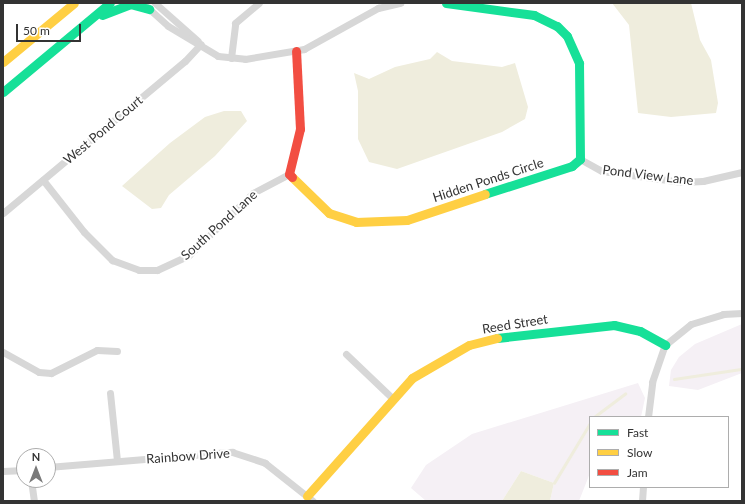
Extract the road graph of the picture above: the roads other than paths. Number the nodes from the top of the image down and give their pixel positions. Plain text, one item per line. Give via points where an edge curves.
1 (74, 3) edge
2 (110, 3) edge
3 (258, 3) edge
4 (400, 3) edge
5 (446, 3) edge
6 (449, 3) edge
7 (152, 5) edge
8 (376, 5) edge
9 (501, 7) edge
10 (89, 20) junction
11 (180, 24) junction
12 (176, 32) junction
13 (201, 44) junction
14 (296, 51) junction
15 (231, 58) junction
16 (3, 62) edge
17 (3, 92) edge
18 (580, 159) junction
19 (742, 172) edge
20 (289, 174) junction
21 (43, 180) junction
22 (3, 213) edge
23 (742, 313) edge
24 (665, 346) junction
25 (117, 351) dead end
26 (3, 352) edge
27 (346, 354) dead end
28 (110, 393) dead end
29 (391, 397) junction
30 (648, 416) edge
31 (117, 461) junction
32 (56, 466) edge
33 (16, 471) edge
34 (3, 472) edge
35 (32, 488) edge
36 (643, 488) edge
37 (310, 498) edge
38 (34, 501) edge
39 (642, 501) edge

1 - 16 main road
2 - 10 main road
3 - 15 street via 235,23
4 - 8 street
5 - 6 main road
6 - 9 main road
7 - 10 main road via 127,4
7 - 11 street
7 - 12 street
8 - 14 street
9 - 18 main road via 544,18 557,26 574,47 579,63
10 - 17 main road
11 - 12 street
11 - 13 street
12 - 13 street
13 - 15 street via 218,56
13 - 21 street, West Pond Court via 185,61
14 - 15 street
14 - 20 main road via 300,129
18 - 19 street, Pond View Lane via 602,171 682,182 703,181
18 - 20 main road, Hidden Ponds Circle via 572,166 407,220 378,223 356,222 330,213 298,186
20 - 21 street, South Pond Lane via 253,193 189,255 157,270 140,270 112,260 96,246
21 - 22 street, West Pond Court
23 - 24 street via 723,314 691,324
24 - 29 main road, Reed Street via 640,330 614,325 501,337 469,346 430,365
24 - 30 street via 652,382
25 - 26 street via 97,350 51,373 38,372
27 - 29 street
28 - 31 street
29 - 37 main road, Reed Street
31 - 32 street, Rainbow Drive
31 - 37 street, Rainbow Drive via 232,452 249,455 265,463
33 - 34 street
35 - 38 street
36 - 39 street

